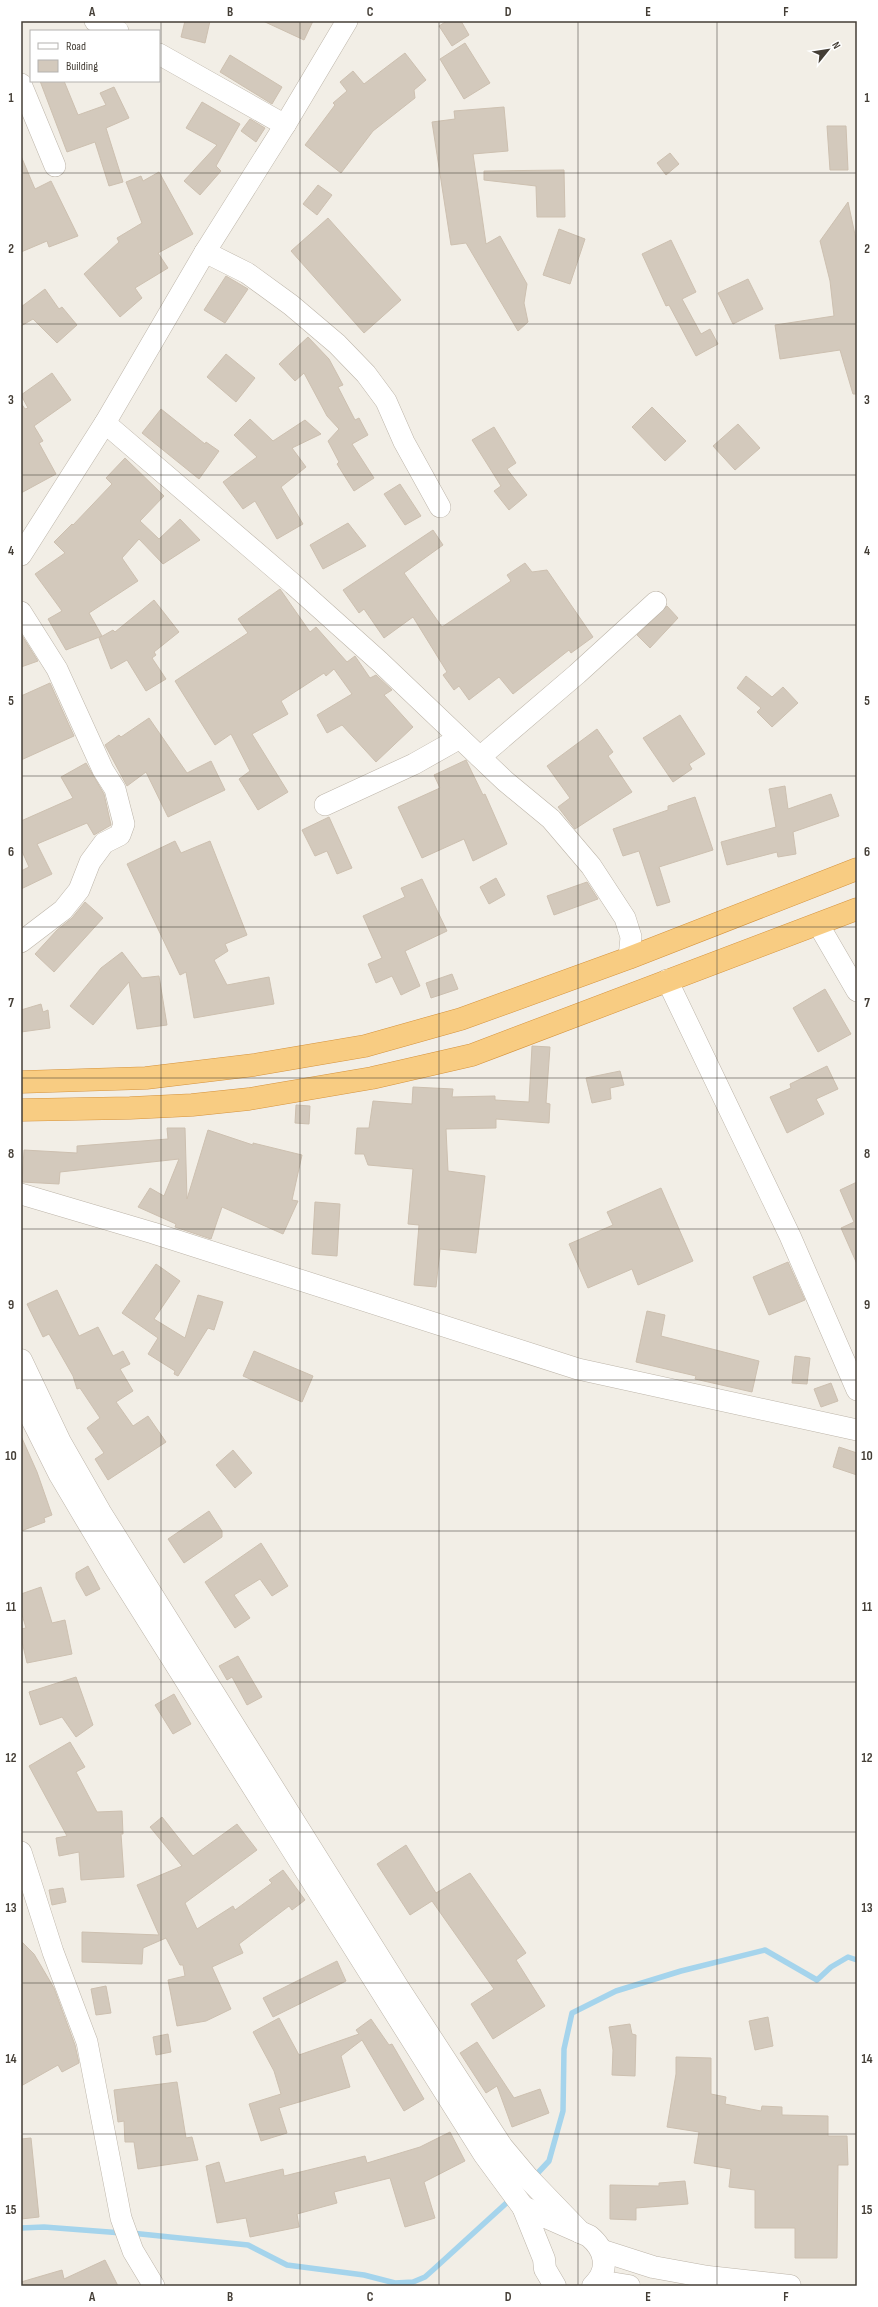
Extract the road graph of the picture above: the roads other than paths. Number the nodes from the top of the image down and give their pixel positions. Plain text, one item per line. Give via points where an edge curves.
1 (95, 21) edge
2 (347, 21) edge
3 (116, 30) edge
4 (160, 55) edge
5 (21, 84) edge
6 (285, 125) junction
7 (54, 166) dead end
8 (205, 252) junction
9 (105, 423) junction
10 (440, 507) dead end
11 (21, 555) edge
12 (656, 602) dead end
13 (21, 612) edge
14 (460, 738) junction
15 (480, 757) junction
16 (325, 805) dead end
17 (857, 870) edge
18 (857, 909) edge
19 (818, 924) junction
20 (21, 942) edge
21 (629, 958) junction
22 (667, 980) junction
23 (857, 991) edge
24 (21, 1082) edge
25 (21, 1110) edge
26 (21, 1194) edge
27 (21, 1360) edge
28 (857, 1390) edge
29 (21, 1397) edge
30 (857, 1430) edge
31 (21, 1852) edge
32 (517, 2200) junction
33 (580, 2232) junction
34 (602, 2251) junction
35 (596, 2284) edge
36 (551, 2285) edge
37 (154, 2286) edge
38 (629, 2286) edge
39 (790, 2286) edge

1 - 3 street
2 - 6 street
4 - 6 street
5 - 7 street
6 - 8 street
8 - 9 street
8 - 10 street via 247,273 291,305 337,344 366,374 386,401 404,442
9 - 11 street
9 - 14 street via 293,584
12 - 15 street via 578,674
13 - 20 street via 57,669 103,770 115,789 124,824 120,835 104,844 90,862 79,890 63,910
14 - 15 street
14 - 16 street via 414,764
15 - 21 street via 551,819 591,866 625,918 631,937
17 - 21 highway
18 - 19 highway
19 - 22 highway
19 - 23 street
21 - 24 highway via 461,1019 365,1046 254,1065 146,1078
22 - 25 highway via 472,1055 372,1078 249,1099 192,1105
22 - 28 street via 790,1236
26 - 30 street via 153,1233 578,1369
27 - 33 street via 60,1442 100,1512 399,1989 502,2147
29 - 32 street via 60,1474 114,1566 484,2154
31 - 37 street via 53,1952 86,2042 121,2218 133,2251
32 - 33 street
32 - 36 street via 544,2259
33 - 34 street via 597,2242
34 - 35 street via 605,2262
34 - 39 street via 654,2267 708,2277
35 - 38 street

